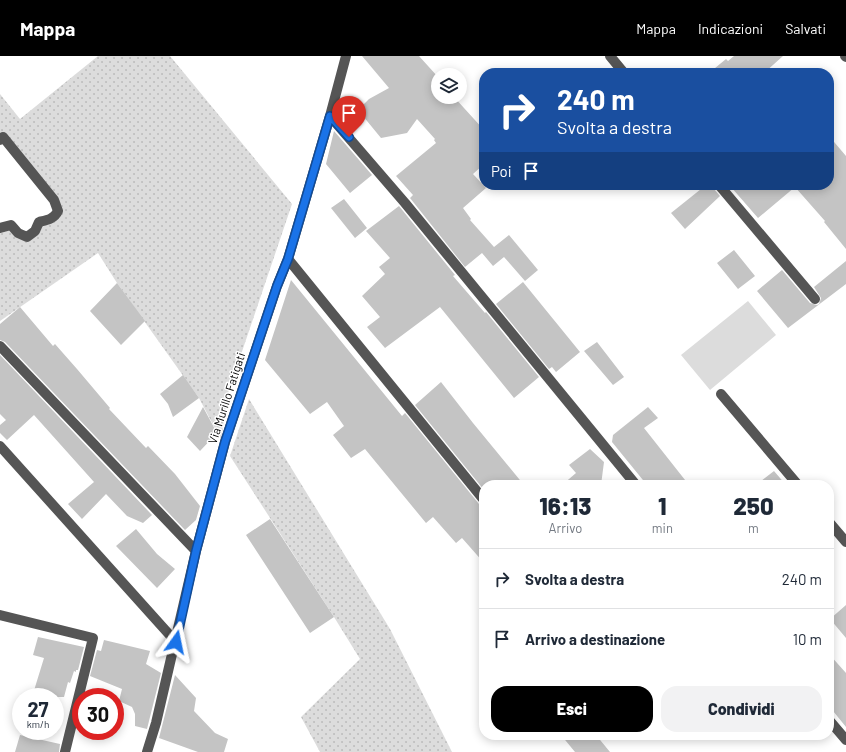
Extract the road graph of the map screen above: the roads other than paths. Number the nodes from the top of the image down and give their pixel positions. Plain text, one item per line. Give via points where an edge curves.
1 (346, 56) edge
2 (610, 56) edge
3 (620, 68) edge
4 (330, 116) junction
5 (0, 140) edge
6 (723, 190) edge
7 (0, 228) edge
8 (288, 259) junction
9 (815, 299) dead end
10 (0, 346) edge
11 (721, 394) dead end
12 (0, 446) edge
13 (632, 480) edge
14 (794, 480) edge
15 (479, 494) edge
16 (834, 528) edge
17 (846, 542) edge
18 (196, 551) junction
19 (0, 615) edge
20 (176, 642) junction
21 (834, 726) edge
22 (846, 740) edge
23 (66, 752) edge
24 (147, 752) edge

1 - 4 street, Via Murillo Fatigati
2 - 3 street
4 - 8 street, Via Murillo Fatigati
4 - 13 street via 405,203
5 - 7 street via 3,137 54,200 58,211 56,216 39,222 35,231 27,237 18,233 11,225
6 - 9 street
8 - 15 street
8 - 18 street, Via Murillo Fatigati via 225,442
10 - 18 street
11 - 14 street
12 - 20 street
16 - 17 street
18 - 20 street, Via Murillo Fatigati
19 - 23 street via 93,638
20 - 24 street, Via Murillo Fatigati
21 - 22 street

